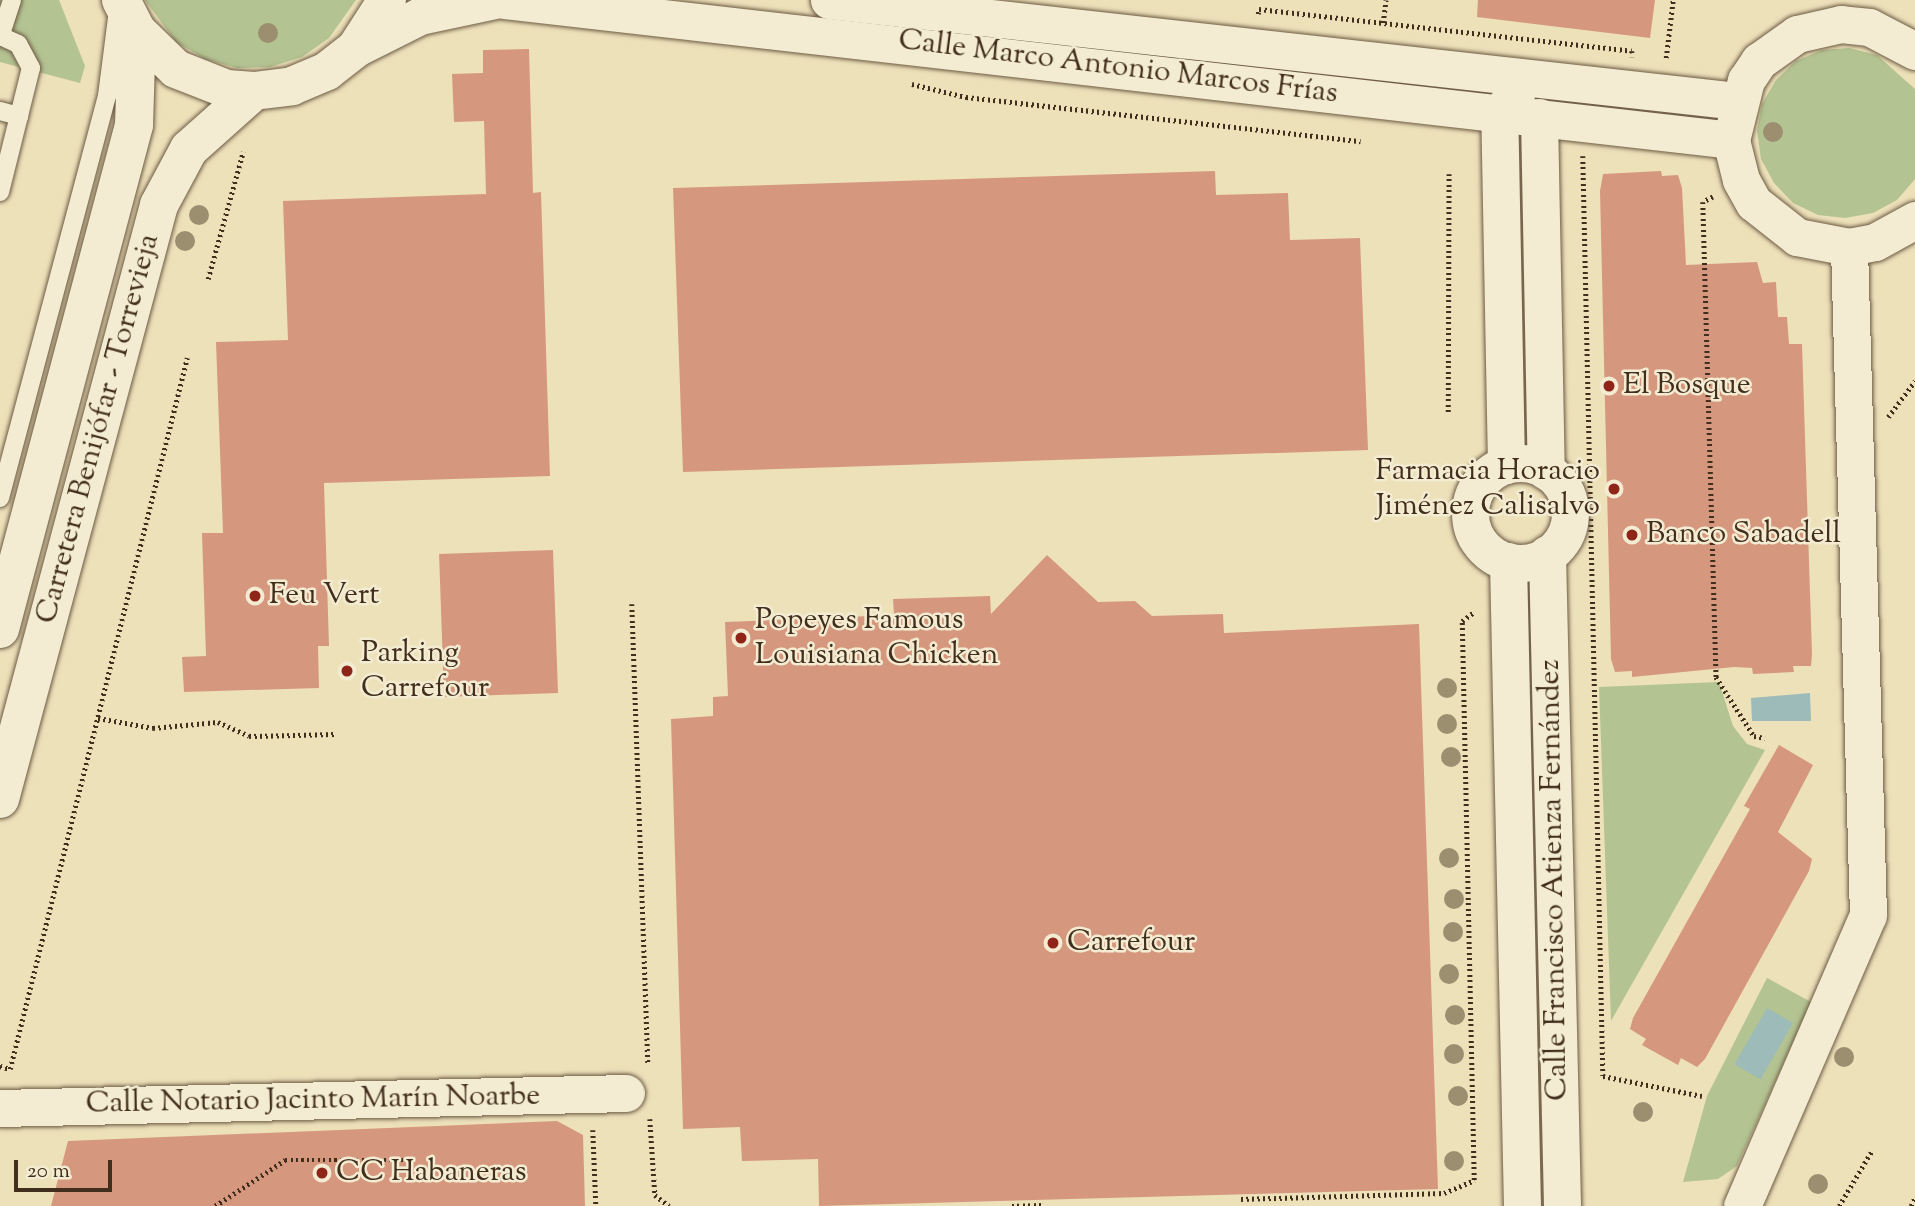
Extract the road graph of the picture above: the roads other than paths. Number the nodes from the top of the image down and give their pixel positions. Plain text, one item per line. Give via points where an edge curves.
1 (12, 0) edge
2 (387, 0) edge
3 (495, 0) edge
4 (505, 0) edge
5 (829, 0) edge
6 (125, 10) edge
7 (1840, 12) edge
8 (1060, 29) edge
9 (1, 37) edge
10 (356, 48) junction
11 (1915, 51) edge
12 (1530, 80) junction
13 (254, 91) junction
14 (1736, 101) junction
15 (0, 111) edge
16 (1499, 112) junction
17 (19, 116) junction
18 (1539, 117) junction
19 (1731, 139) junction
20 (0, 192) edge
21 (1915, 220) edge
22 (1849, 247) junction
23 (1506, 465) junction
24 (1546, 471) junction
25 (0, 498) edge
26 (1547, 554) junction
27 (1508, 561) junction
28 (0, 629) edge
29 (0, 799) edge
30 (641, 1092) road end
31 (0, 1108) edge
32 (1745, 1202) edge
33 (1522, 1206) edge
34 (1562, 1206) edge

1 - 9 lane
2 - 10 main road
3 - 10 street via 420,16
4 - 8 street, Calle Marco Antonio Marcos Frías
5 - 8 street, Calle Marco Antonio Marcos Frías
6 - 13 main road via 176,69 227,89
6 - 25 lane via 107,96
6 - 28 main road, Carretera Benijófar - Torrevieja via 134,125
7 - 11 street
7 - 14 street via 1777,45 1759,61
8 - 12 street, Calle Marco Antonio Marcos Frías
8 - 16 street, Calle Marco Antonio Marcos Frías
9 - 17 lane via 18,44 31,68
10 - 13 main road via 303,82
12 - 14 street, Calle Marco Antonio Marcos Frías
12 - 16 street
13 - 29 main road, Carretera Benijófar - Torrevieja via 189,149 159,205
14 - 19 street
15 - 17 lane
16 - 18 street, Calle Marco Antonio Marcos Frías
16 - 23 street
17 - 20 lane
18 - 19 street, Calle Marco Antonio Marcos Frías
18 - 24 street
19 - 22 street via 1741,180 1774,223 1822,245
21 - 22 street via 1875,242
22 - 32 street via 1868,915
23 - 24 street
23 - 27 street via 1485,478 1470,510 1480,544
24 - 26 street via 1564,488 1570,512 1564,537
26 - 27 street
26 - 34 street, Calle Francisco Atienza Fernández
27 - 33 street, Calle Francisco Atienza Fernández
30 - 31 street, Calle Notario Jacinto Marín Noarbe

